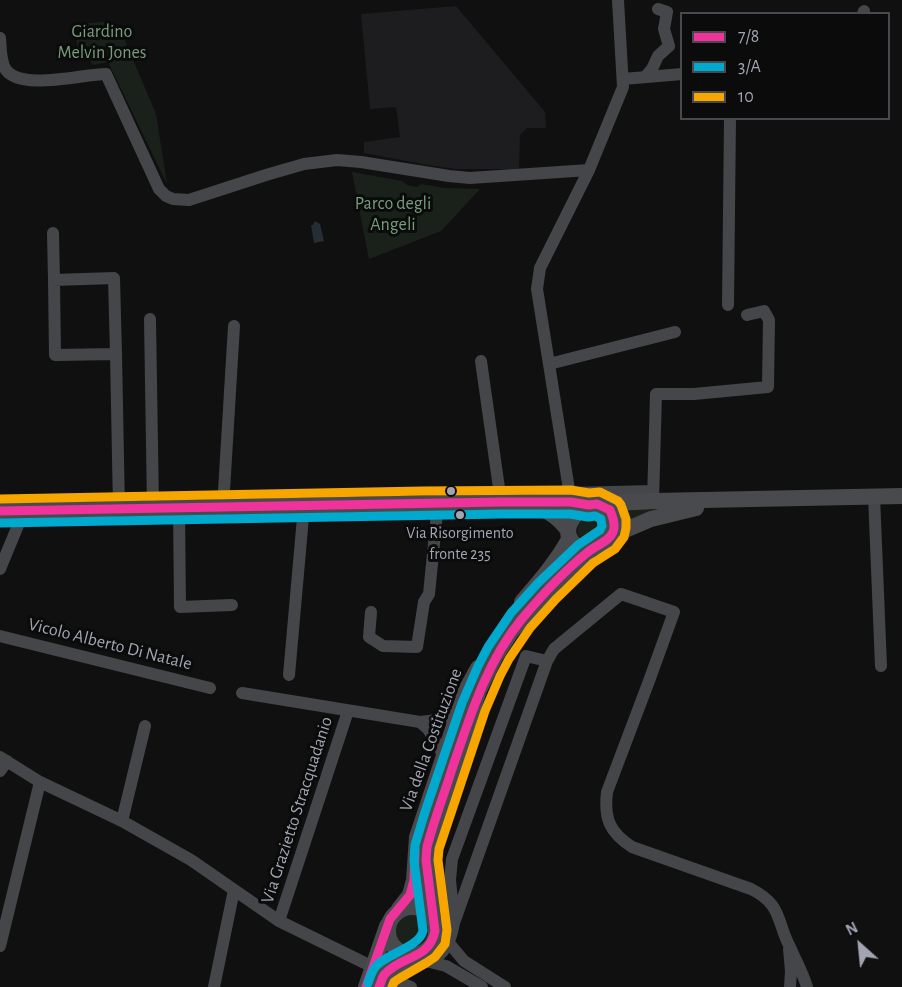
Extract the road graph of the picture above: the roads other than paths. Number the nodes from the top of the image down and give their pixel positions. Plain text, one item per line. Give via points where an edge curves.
1 (618, 0) edge
2 (658, 9) dead end
3 (0, 38) edge
4 (680, 67) edge
5 (648, 73) junction
6 (680, 74) edge
7 (680, 82) edge
8 (623, 83) junction
9 (730, 120) edge
10 (589, 170) junction
11 (53, 233) dead end
12 (54, 280) junction
13 (728, 305) dead end
14 (747, 315) dead end
15 (150, 319) dead end
16 (234, 327) dead end
17 (675, 332) dead end
18 (116, 354) junction
19 (481, 361) dead end
20 (549, 363) junction
21 (653, 496) junction
22 (874, 496) junction
23 (902, 496) edge
24 (571, 498) junction
25 (753, 500) junction
26 (501, 502) junction
27 (438, 503) junction
28 (519, 503) junction
29 (593, 505) junction
30 (304, 506) junction
31 (223, 507) junction
32 (119, 508) junction
33 (153, 508) junction
34 (179, 508) junction
35 (24, 511) junction
36 (0, 512) edge
37 (569, 534) junction
38 (609, 537) junction
39 (592, 548) junction
40 (0, 569) edge
41 (232, 606) dead end
42 (370, 612) dead end
43 (0, 636) edge
44 (547, 661) junction
45 (881, 666) dead end
46 (289, 675) dead end
47 (210, 688) dead end
48 (242, 693) dead end
49 (348, 711) junction
50 (459, 713) junction
51 (420, 722) junction
52 (145, 726) dead end
53 (498, 731) junction
54 (520, 739) junction
55 (444, 756) junction
56 (2, 763) edge
57 (40, 782) junction
58 (122, 821) junction
59 (234, 890) junction
60 (399, 909) junction
61 (279, 921) junction
62 (441, 923) junction
63 (388, 925) junction
64 (449, 940) junction
65 (788, 945) junction
66 (0, 946) edge
67 (418, 956) junction
68 (378, 977) edge
69 (214, 987) edge
70 (366, 987) edge
71 (411, 987) edge
72 (482, 987) edge
73 (505, 987) edge
74 (790, 987) edge
75 (807, 987) edge

1 - 8 street
2 - 5 street via 667,12 664,29 669,46
3 - 10 street via 4,65 15,77 43,81 106,74 159,189 178,200 189,201 304,164 337,160 470,178
4 - 5 street
5 - 6 street
5 - 8 street
7 - 8 street
8 - 10 street
9 - 13 street
10 - 20 street via 540,268 537,289
11 - 12 street
12 - 18 street via 56,355
12 - 18 street via 114,278
14 - 21 street via 764,311 769,320 768,387 656,394
15 - 33 street
16 - 31 street
17 - 20 street
18 - 32 street
19 - 26 street
20 - 24 street
21 - 24 street
21 - 25 main road
21 - 29 main road
22 - 23 main road
22 - 25 main road
22 - 45 street
24 - 28 main road
24 - 29 main road
25 - 38 main road via 677,512
26 - 27 main road
26 - 28 main road
27 - 30 main road
27 - 42 street via 429,594 424,602 417,647 383,646 369,637
28 - 37 main road via 552,514
29 - 37 main road via 576,514 569,523
29 - 38 main road via 610,510 614,520
30 - 31 main road
30 - 46 street
31 - 34 main road
32 - 33 main road
32 - 35 main road
33 - 34 main road
34 - 41 street via 180,607
35 - 36 main road
35 - 40 street
37 - 39 main road via 574,544
37 - 50 main road, Via della Costituzione via 559,558 502,625 466,690
38 - 39 main road
39 - 62 main road, Via della Costituzione via 556,580 511,632 479,690 427,847 426,860
43 - 47 street, Vicolo Alberto Di Natale
44 - 53 street via 526,656
44 - 54 street
44 - 65 street via 554,649 621,594 674,612 607,792 608,822 621,840 632,847 759,893 775,910
48 - 49 street
49 - 51 street
49 - 61 street, Via Grazietto Stracquadanio
50 - 51 street
50 - 55 main road, Via della Costituzione
51 - 55 street
52 - 58 street
53 - 54 street
53 - 62 street via 452,859 450,891
54 - 62 street
55 - 60 main road, Via della Costituzione via 417,837 410,895
56 - 57 street
57 - 58 street
57 - 66 street
58 - 59 street
59 - 61 street
59 - 69 street
60 - 62 main road via 418,907
60 - 63 main road
61 - 68 street
62 - 64 street
62 - 67 main road via 432,944
63 - 67 main road via 391,944
63 - 68 main road
64 - 67 street via 440,956
64 - 73 street via 464,961
65 - 74 street
65 - 75 street
67 - 68 main road
67 - 72 street via 446,966
68 - 70 main road
68 - 71 street

